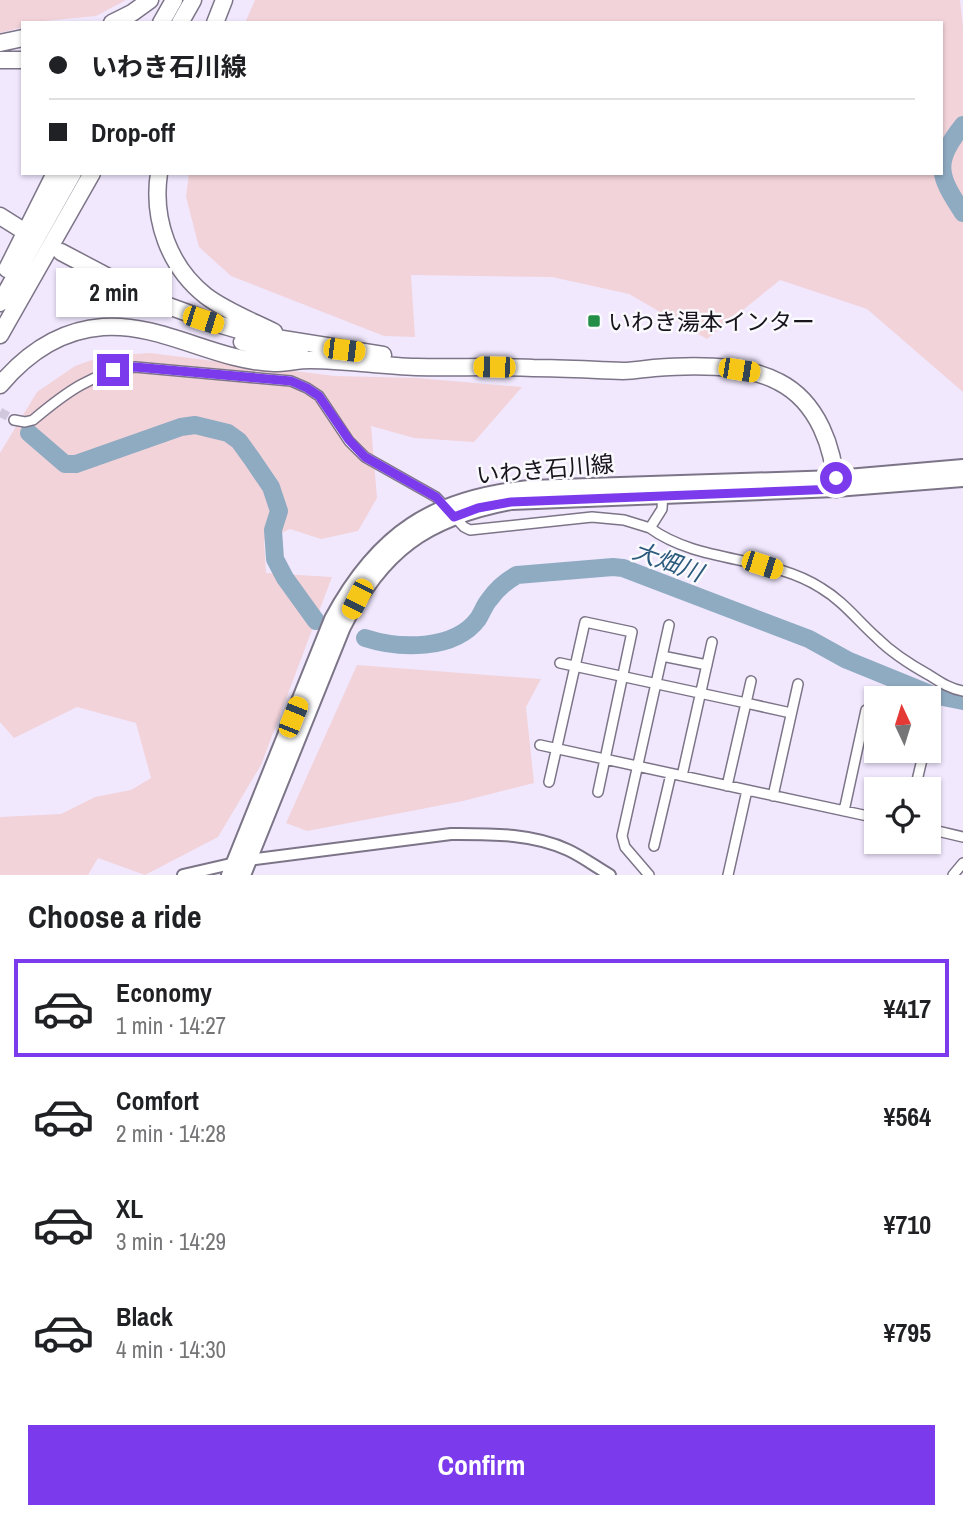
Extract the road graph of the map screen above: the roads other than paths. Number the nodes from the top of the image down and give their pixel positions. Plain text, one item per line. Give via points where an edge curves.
1 (150, 0) edge
2 (174, 0) edge
3 (193, 0) edge
4 (224, 0) edge
5 (116, 21) edge
6 (162, 21) edge
7 (181, 21) edge
8 (216, 21) edge
9 (21, 38) edge
10 (0, 43) edge
11 (0, 60) edge
12 (21, 60) edge
13 (54, 175) edge
14 (73, 175) edge
15 (91, 175) edge
16 (159, 175) edge
17 (0, 216) edge
18 (0, 228) edge
19 (0, 284) edge
20 (0, 303) edge
21 (0, 335) edge
22 (288, 338) junction
23 (311, 360) junction
24 (654, 368) junction
25 (0, 385) edge
26 (13, 420) tunnel mouth
27 (963, 467) edge
28 (963, 479) edge
29 (836, 483) junction
30 (663, 490) junction
31 (449, 512) junction
32 (650, 528) junction
33 (669, 625) dead end
34 (712, 642) dead end
35 (662, 656) junction
36 (560, 663) dead end
37 (707, 665) junction
38 (575, 666) junction
39 (622, 676) junction
40 (751, 681) dead end
41 (656, 683) junction
42 (798, 684) dead end
43 (963, 691) edge
44 (701, 693) junction
45 (746, 703) junction
46 (791, 713) junction
47 (864, 719) edge
48 (540, 745) dead end
49 (556, 749) junction
50 (604, 759) junction
51 (638, 766) junction
52 (671, 774) junction
53 (682, 776) junction
54 (549, 782) dead end
55 (727, 786) junction
56 (747, 790) junction
57 (598, 792) dead end
58 (773, 796) junction
59 (844, 811) junction
60 (864, 815) edge
61 (941, 832) edge
62 (963, 837) edge
63 (654, 846) dead end
64 (248, 860) junction
65 (963, 863) edge
66 (231, 869) edge
67 (183, 875) edge
68 (243, 875) edge
69 (610, 875) edge
70 (649, 875) edge
71 (728, 875) edge
72 (953, 875) edge

1 - 5 highway
2 - 6 highway
3 - 7 highway
4 - 8 highway
9 - 10 highway
11 - 12 highway
13 - 19 highway
14 - 20 highway
15 - 21 highway
16 - 22 highway via 160,220 169,248 186,276 208,297
17 - 18 highway via 17,233
22 - 23 highway via 252,334 188,315 58,257 109,291 184,323
22 - 24 highway via 391,356 627,361
23 - 24 highway via 416,367
23 - 25 highway via 256,361 142,331 106,327 75,332 45,345
24 - 29 highway via 739,370 779,381 803,399 819,421
26 - 31 street via 33,420 91,378 113,370 135,367 291,381 319,396 365,457 436,497
27 - 29 main road, いわき石川線
28 - 29 main road, いわき石川線
29 - 30 main road, いわき石川線
30 - 31 main road, いわき石川線 via 529,488 464,499
30 - 32 street via 662,509
31 - 32 street via 470,530 592,517
31 - 64 main road, いわき石川線 via 394,553 357,599
31 - 66 main road, いわき石川線 via 403,531 372,559 347,591
32 - 43 street via 671,541 810,581 839,600 912,665
33 - 35 street
34 - 37 street
35 - 37 street
35 - 41 street
36 - 38 street
37 - 44 street
38 - 39 street
38 - 39 street via 584,622 632,632
38 - 49 street
39 - 41 street
39 - 50 street
40 - 45 street
41 - 44 street
41 - 51 street
42 - 46 street
44 - 45 street
44 - 53 street
45 - 46 street
45 - 55 street
46 - 58 street
47 - 59 street
48 - 49 street
49 - 50 street
49 - 54 street
50 - 51 street
50 - 57 street
51 - 52 street
51 - 70 street via 622,842
52 - 53 street
52 - 63 street
53 - 55 street
55 - 56 street
56 - 58 street
56 - 71 street
58 - 59 street
59 - 60 street
61 - 62 street
64 - 66 street
64 - 68 main road, いわき石川線
64 - 69 street via 451,834 507,835 568,850
65 - 72 street
66 - 67 street

